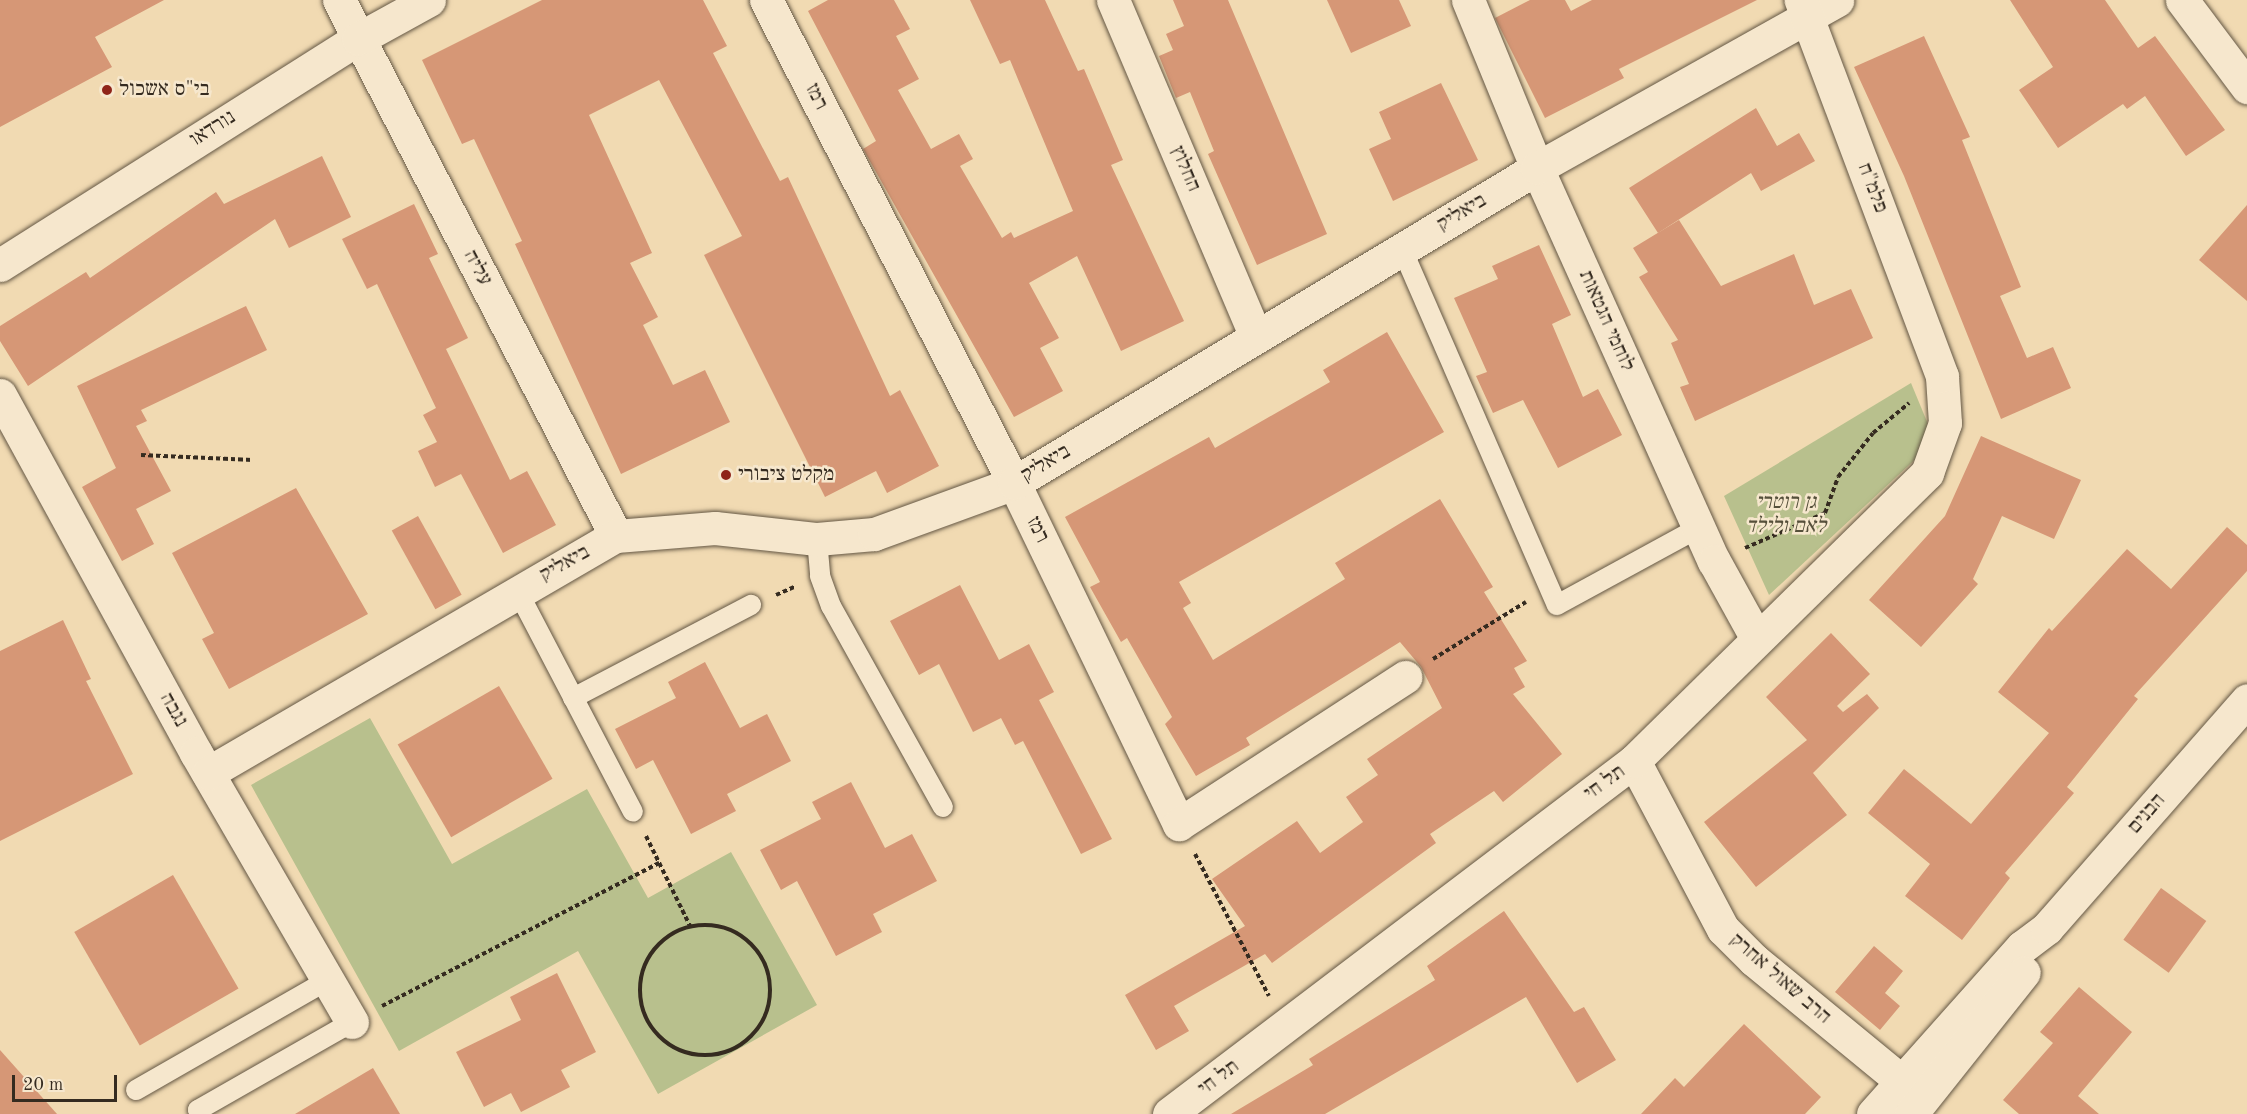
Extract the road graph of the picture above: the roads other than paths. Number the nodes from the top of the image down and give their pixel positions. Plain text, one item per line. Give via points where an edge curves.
1 (339, 0) edge
2 (429, 0) edge
3 (766, 0) edge
4 (1113, 0) edge
5 (1468, 0) edge
6 (1837, 0) edge
7 (2182, 0) edge
8 (1804, 9) edge
9 (358, 39) junction
10 (2247, 87) edge
11 (1537, 168) junction
12 (1402, 249) junction
13 (0, 265) edge
14 (1256, 338) junction
15 (1942, 376) joint
16 (0, 395) edge
17 (1014, 483) junction
18 (1698, 528) junction
19 (616, 536) junction
20 (817, 539) junction
21 (517, 590) junction
22 (751, 606) road end
23 (1756, 636) junction
24 (1405, 677) road end
25 (573, 698) junction
26 (2247, 700) edge
27 (1634, 761) junction
28 (208, 773) junction
29 (943, 807) dead end
30 (633, 812) road end
31 (2047, 928) junction
32 (328, 980) junction
33 (352, 1022) joint
34 (1900, 1080) junction
35 (136, 1089) dead end
36 (201, 1114) edge
37 (1169, 1114) edge
38 (1873, 1114) edge
39 (1911, 1114) edge

1 - 9 street, עליה
2 - 9 street, נורדאו
3 - 17 street, רמז
4 - 14 street, החלוץ
5 - 11 street, לוחמי הגטאות
6 - 8 street, ביאליק
7 - 10 street
8 - 11 street, ביאליק
8 - 15 street, פלמ"ח
9 - 13 street, נורדאו
9 - 19 street, עליה
11 - 12 street, ביאליק
11 - 18 street, לוחמי הגטאות
12 - 14 street, ביאליק
12 - 18 lane via 1557,605
14 - 17 street, ביאליק
15 - 23 street, תל חי via 1946,423 1927,473
16 - 28 street, נגבה
17 - 20 street, ביאליק via 874,534
17 - 24 street, רמז via 1179,824
18 - 23 street, לוחמי הגטאות
19 - 20 street, ביאליק via 715,528
19 - 21 street, ביאליק
20 - 29 lane via 820,576 831,606
21 - 25 lane
21 - 28 street, ביאליק
22 - 25 lane
23 - 27 street, תל חי via 1724,678
25 - 30 lane
26 - 31 street, הבנים
27 - 34 street, הרב שאול אחרק via 1723,929 1754,960
27 - 37 street, תל חי
28 - 32 street, נגבה
31 - 34 street, הבנים via 2022,946
31 - 39 street, הבנים via 2034,958 1974,1040
32 - 33 street, נגבה
32 - 35 lane
33 - 36 lane via 198,1110
34 - 38 street, הבנים

